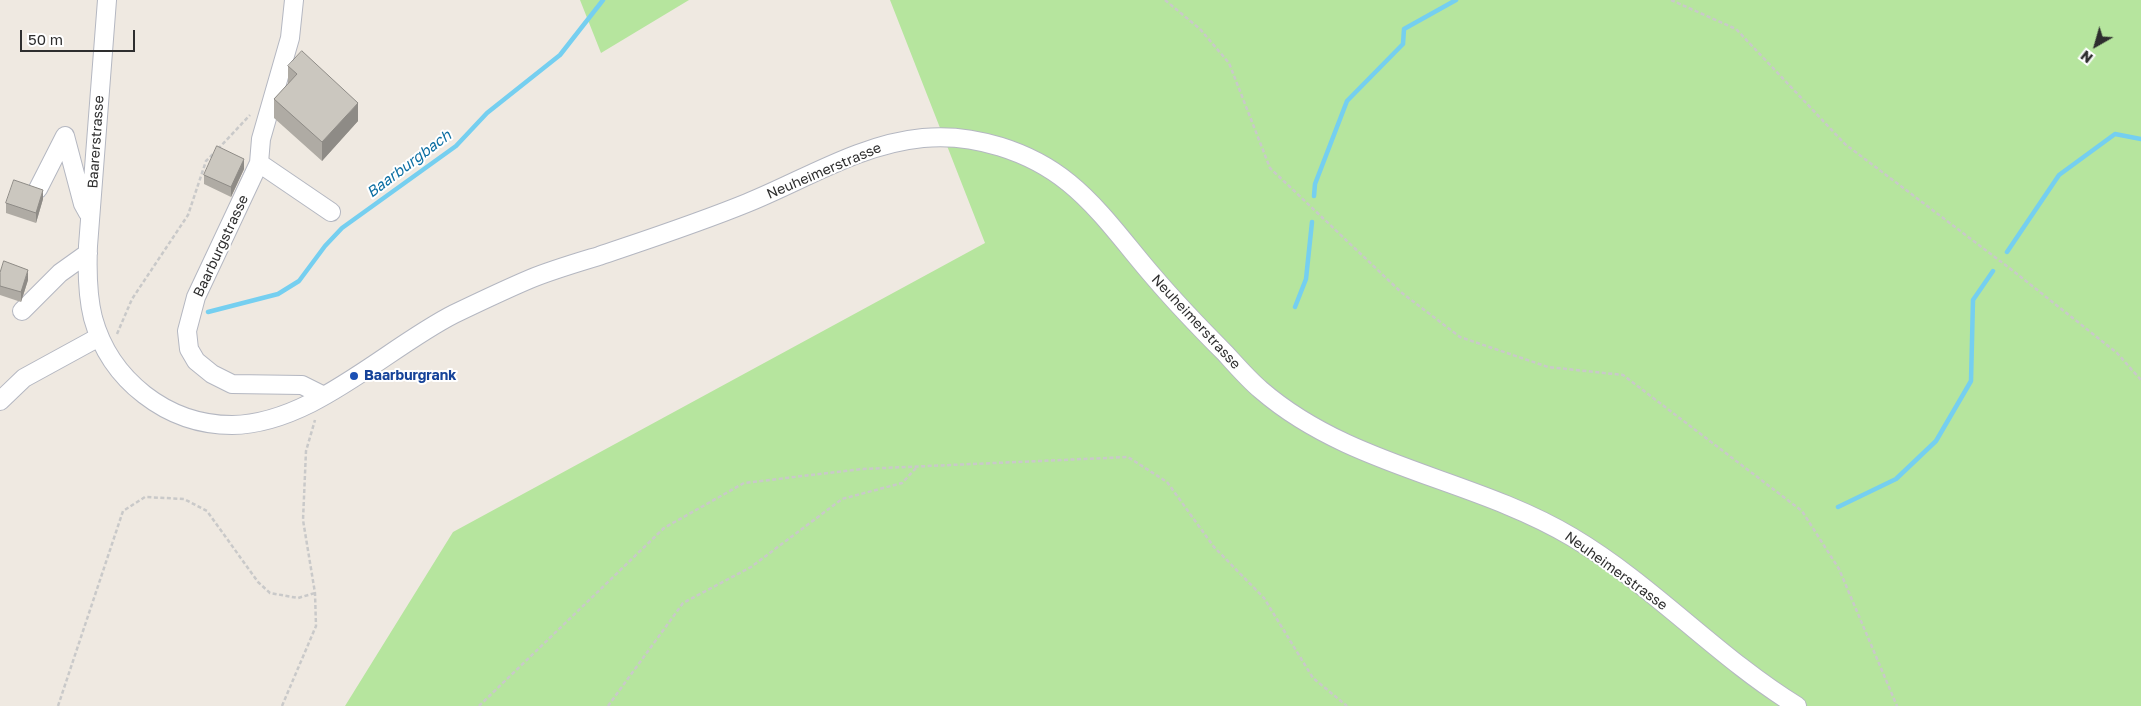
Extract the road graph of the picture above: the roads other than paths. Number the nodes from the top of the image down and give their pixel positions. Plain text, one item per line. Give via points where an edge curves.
1 (107, 0) edge
2 (294, 0) edge
3 (259, 163) junction
4 (38, 189) edge
5 (331, 212) dead end
6 (90, 217) junction
7 (88, 253) junction
8 (87, 284) joint
9 (22, 311) dead end
10 (102, 343) junction
11 (322, 396) junction
12 (0, 401) edge
13 (1798, 706) edge

1 - 6 street, Baarerstrasse
2 - 3 street, Baarburgstrasse via 290,38 261,139
3 - 5 street
3 - 11 street, Baarburgstrasse via 196,297 187,331 189,348 196,361 232,384 302,385
4 - 6 street via 65,136 83,204
6 - 7 street, Baarerstrasse
7 - 8 street, Baarerstrasse
7 - 9 street via 60,273
8 - 10 street, Neuheimerstrasse via 92,314
10 - 11 street, Neuheimerstrasse via 120,372 137,389 159,406 202,422 234,425 263,421
10 - 12 street via 24,378
11 - 13 street, Neuheimerstrasse via 448,317 532,278 678,230 882,145 925,138 962,139 1000,147 1036,161 1069,183 1260,390 1300,419 1352,447 1520,511 1573,537

